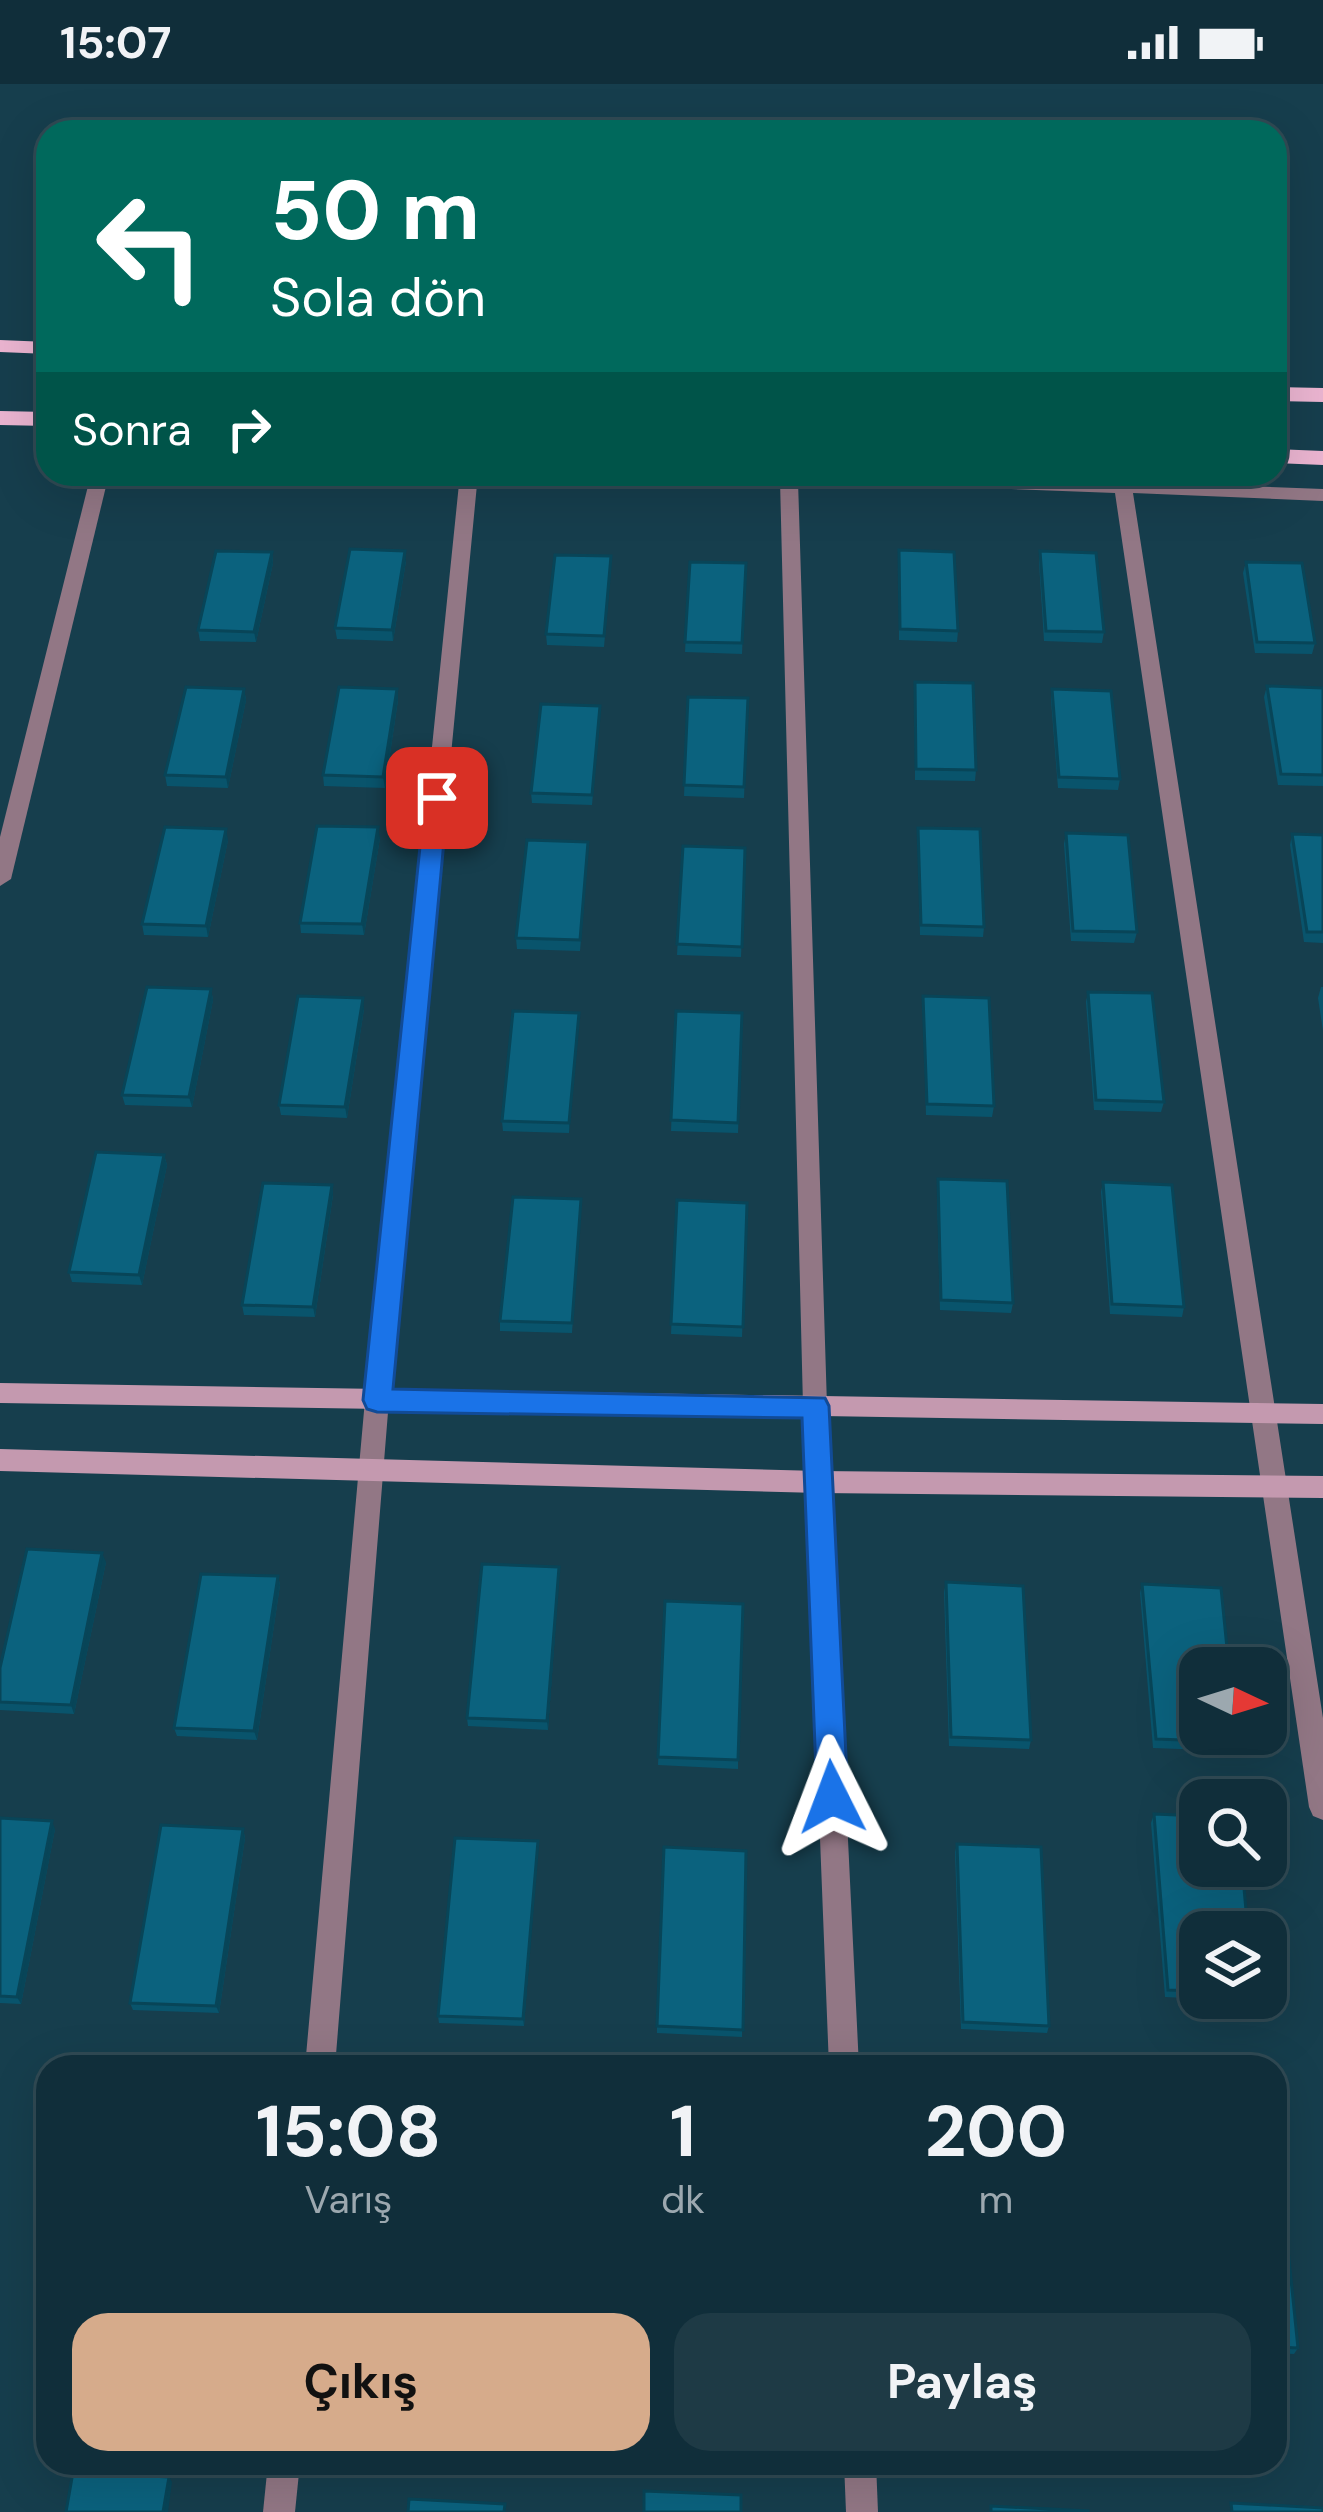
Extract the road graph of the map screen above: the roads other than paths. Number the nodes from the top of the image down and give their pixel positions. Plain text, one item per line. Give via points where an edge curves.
1 (0, 346) edge
2 (36, 348) edge
3 (1287, 394) edge
4 (1323, 395) edge
5 (0, 418) edge
6 (36, 419) edge
7 (1287, 456) edge
8 (1323, 458) edge
9 (97, 486) edge
10 (468, 486) edge
11 (789, 486) edge
12 (1095, 486) edge
13 (1123, 487) junction
14 (1323, 495) edge
15 (0, 879) edge
16 (0, 1393) edge
17 (377, 1400) junction
18 (815, 1406) junction
19 (1265, 1413) junction
20 (1323, 1414) edge
21 (0, 1460) edge
22 (374, 1469) junction
23 (819, 1483) junction
24 (1272, 1486) junction
25 (1323, 1487) edge
26 (1323, 1808) edge
27 (321, 2055) edge
28 (843, 2055) edge
29 (283, 2475) edge
30 (860, 2475) edge
31 (280, 2512) edge
32 (862, 2512) edge

1 - 2 main road
3 - 4 main road
5 - 6 main road
7 - 8 main road
9 - 15 street
10 - 17 street
11 - 18 street
12 - 13 street
13 - 14 street
13 - 19 street
16 - 17 street
17 - 18 street
17 - 22 street
18 - 19 street
18 - 23 street
19 - 20 street
19 - 24 street
21 - 22 street
22 - 23 street
22 - 27 street
23 - 24 street
23 - 28 street
24 - 25 street
24 - 26 street
29 - 31 street
30 - 32 street

